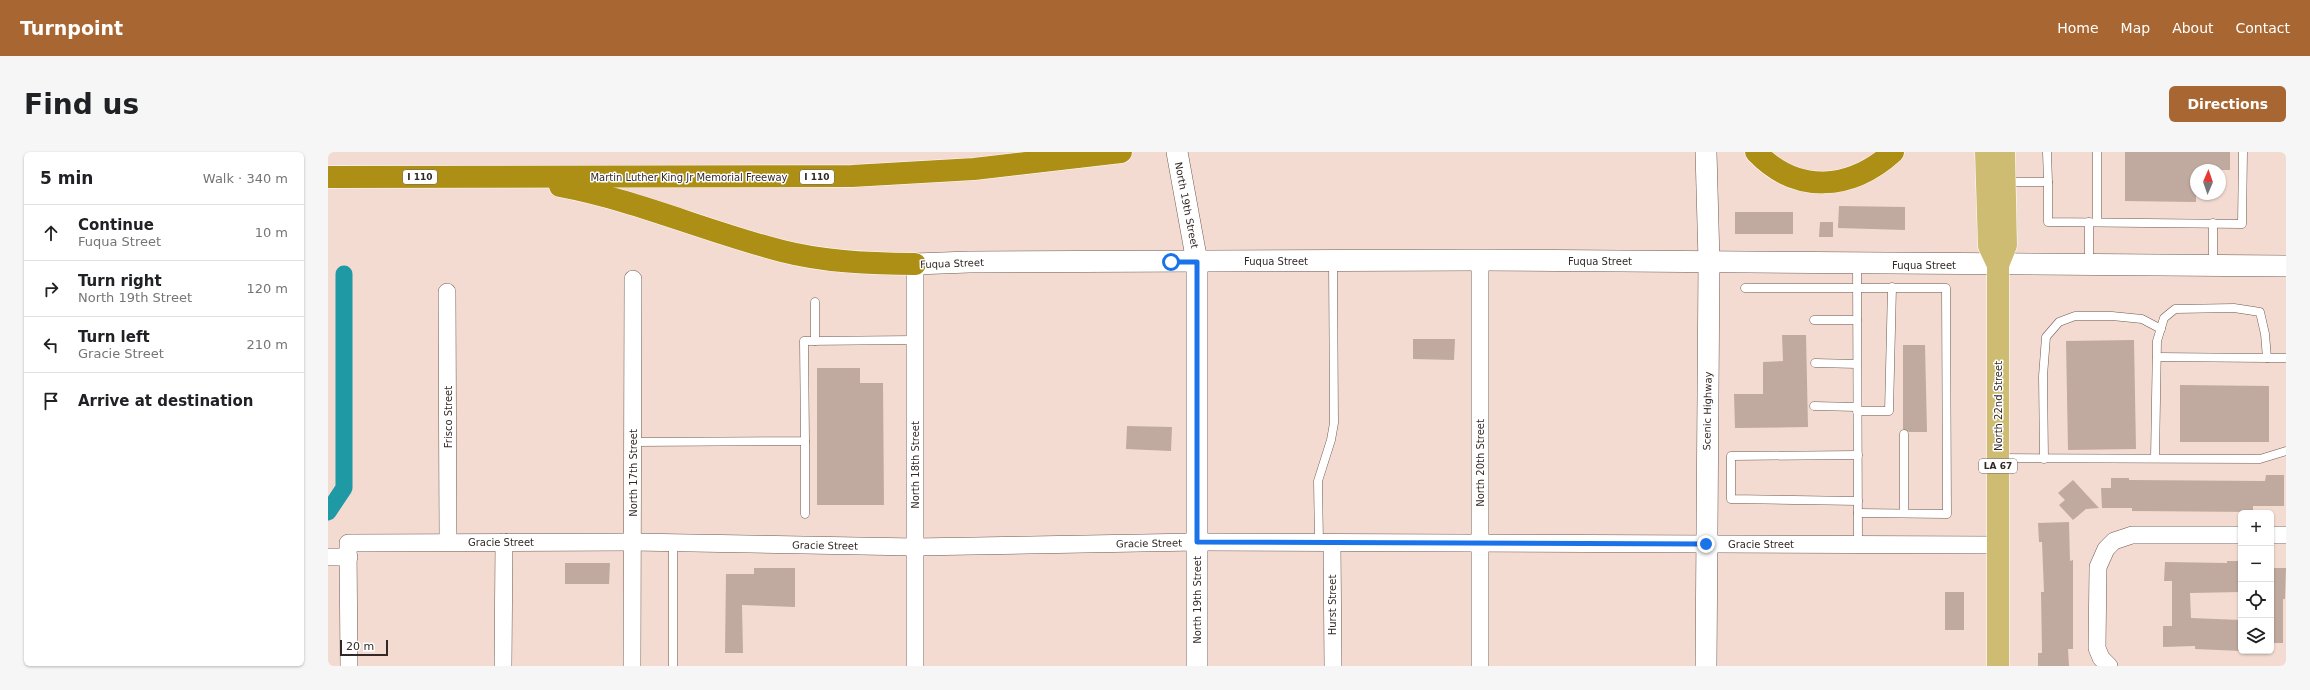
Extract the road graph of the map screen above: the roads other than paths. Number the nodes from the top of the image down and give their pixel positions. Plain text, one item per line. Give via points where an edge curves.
1 (1121, 152) edge
2 (1177, 152) edge
3 (1756, 152) edge
4 (1893, 152) edge
5 (1986, 152) edge
6 (2004, 152) edge
7 (2047, 152) edge
8 (2097, 152) edge
9 (2243, 152) edge
10 (1707, 153) edge
11 (328, 176) edge
12 (512, 177) junction
13 (2005, 182) junction
14 (2048, 182) junction
15 (2093, 222) junction
16 (2213, 223) junction
17 (1480, 260) junction
18 (1333, 261) junction
19 (1709, 261) junction
20 (1197, 262) junction
21 (915, 264) junction
22 (1857, 264) junction
23 (1998, 265) junction
24 (2089, 265) junction
25 (2213, 266) junction
26 (2286, 266) edge
27 (633, 279) dead end
28 (1857, 286) junction
29 (1892, 287) junction
30 (1745, 288) dead end
31 (447, 292) dead end
32 (815, 302) dead end
33 (1814, 320) dead end
34 (1857, 320) junction
35 (2161, 329) junction
36 (915, 340) junction
37 (815, 341) junction
38 (2157, 357) junction
39 (2267, 358) junction
40 (2286, 358) edge
41 (1815, 363) dead end
42 (1857, 364) junction
43 (1814, 406) dead end
44 (1857, 409) junction
45 (1904, 434) dead end
46 (805, 441) junction
47 (633, 442) junction
48 (2286, 451) edge
49 (1858, 455) junction
50 (1998, 458) junction
51 (2155, 458) junction
52 (2044, 459) junction
53 (1858, 501) junction
54 (1858, 513) junction
55 (805, 514) dead end
56 (1904, 514) junction
57 (2238, 535) edge
58 (2274, 535) edge
59 (2286, 535) edge
60 (448, 542) junction
61 (504, 542) junction
62 (632, 542) junction
63 (1197, 542) junction
64 (673, 543) junction
65 (1325, 543) junction
66 (1480, 544) junction
67 (1706, 544) junction
68 (1858, 544) junction
69 (1999, 545) junction
70 (915, 547) junction
71 (348, 550) junction
72 (328, 557) edge
73 (349, 666) edge
74 (503, 666) edge
75 (632, 666) edge
76 (673, 666) edge
77 (915, 666) edge
78 (1197, 666) edge
79 (1333, 666) edge
80 (1480, 666) edge
81 (1706, 666) edge
82 (1998, 666) edge
83 (2110, 666) edge

1 - 12 highway, Martin Luther King Jr Memorial Freeway / I 110 via 1010,166 887,175
2 - 20 street, North 19th Street
3 - 4 highway via 1776,168 1795,178 1829,182 1865,173
5 - 23 main road, North 22nd Street / LA 67 via 1989,246
6 - 13 main road, North 22nd Street / LA 67
7 - 14 lane
8 - 15 lane
9 - 16 lane via 2242,224
10 - 19 street, Scenic Highway
11 - 12 highway, Martin Luther King Jr Memorial Freeway / I 110
12 - 21 highway via 572,188 624,202 782,251 856,263
13 - 14 lane
13 - 23 main road, North 22nd Street / LA 67 via 2006,245
14 - 15 lane via 2048,222
15 - 16 lane
15 - 24 lane
16 - 25 lane
17 - 18 street, Fuqua Street
17 - 19 street, Fuqua Street
17 - 66 street, North 20th Street
18 - 20 street, Fuqua Street
18 - 65 lane via 1334,423 1318,481
19 - 22 street, Fuqua Street via 1738,264
19 - 67 street, Scenic Highway
20 - 21 street, Fuqua Street
20 - 63 street, North 19th Street
21 - 36 street, North 18th Street
22 - 23 street, Fuqua Street
22 - 28 lane
23 - 24 street, Fuqua Street
23 - 50 main road, North 22nd Street / LA 67
24 - 25 street, Fuqua Street
25 - 26 street, Fuqua Street
27 - 47 street, North 17th Street
28 - 29 lane
28 - 30 lane
28 - 34 lane
29 - 44 lane via 1889,411
29 - 56 lane via 1946,288 1948,514
31 - 60 street, Frisco Street
32 - 37 lane
33 - 34 lane
34 - 42 lane
35 - 38 lane via 2157,341
35 - 39 lane via 2164,318 2175,309 2234,308 2260,312
35 - 52 lane via 2142,319 2112,316 2075,316 2059,322 2046,337 2043,376
36 - 37 lane
36 - 70 street, North 18th Street
37 - 46 lane via 804,341
38 - 39 lane
38 - 51 lane
39 - 40 lane
41 - 42 lane
42 - 44 lane
43 - 44 lane
44 - 49 lane
45 - 56 lane
46 - 47 lane
46 - 55 lane
47 - 62 street, North 17th Street
48 - 51 lane via 2260,459
49 - 53 lane
49 - 53 lane via 1731,456 1731,500
50 - 52 lane
50 - 69 main road, North 22nd Street / LA 67
51 - 52 lane
53 - 54 lane
54 - 56 lane
54 - 68 lane
57 - 83 street via 2132,535 2114,542 2106,549 2098,567 2097,648 2101,658
58 - 59 street
60 - 61 street, Gracie Street
60 - 71 street, Gracie Street
61 - 62 street, Gracie Street
61 - 74 street
62 - 64 street, Gracie Street
62 - 75 street, North 17th Street
63 - 65 street, Gracie Street
63 - 70 street, Gracie Street
63 - 78 street, North 19th Street
64 - 70 street, Gracie Street
64 - 76 lane
65 - 66 street, Gracie Street
65 - 79 street, Hurst Street
66 - 67 street, Gracie Street
66 - 80 street, North 20th Street
67 - 68 street, Gracie Street
67 - 81 street, Scenic Highway
68 - 69 street, Gracie Street
69 - 82 main road, North 22nd Street / LA 67
70 - 77 street, North 18th Street
71 - 72 street, Gracie Street
71 - 73 street

